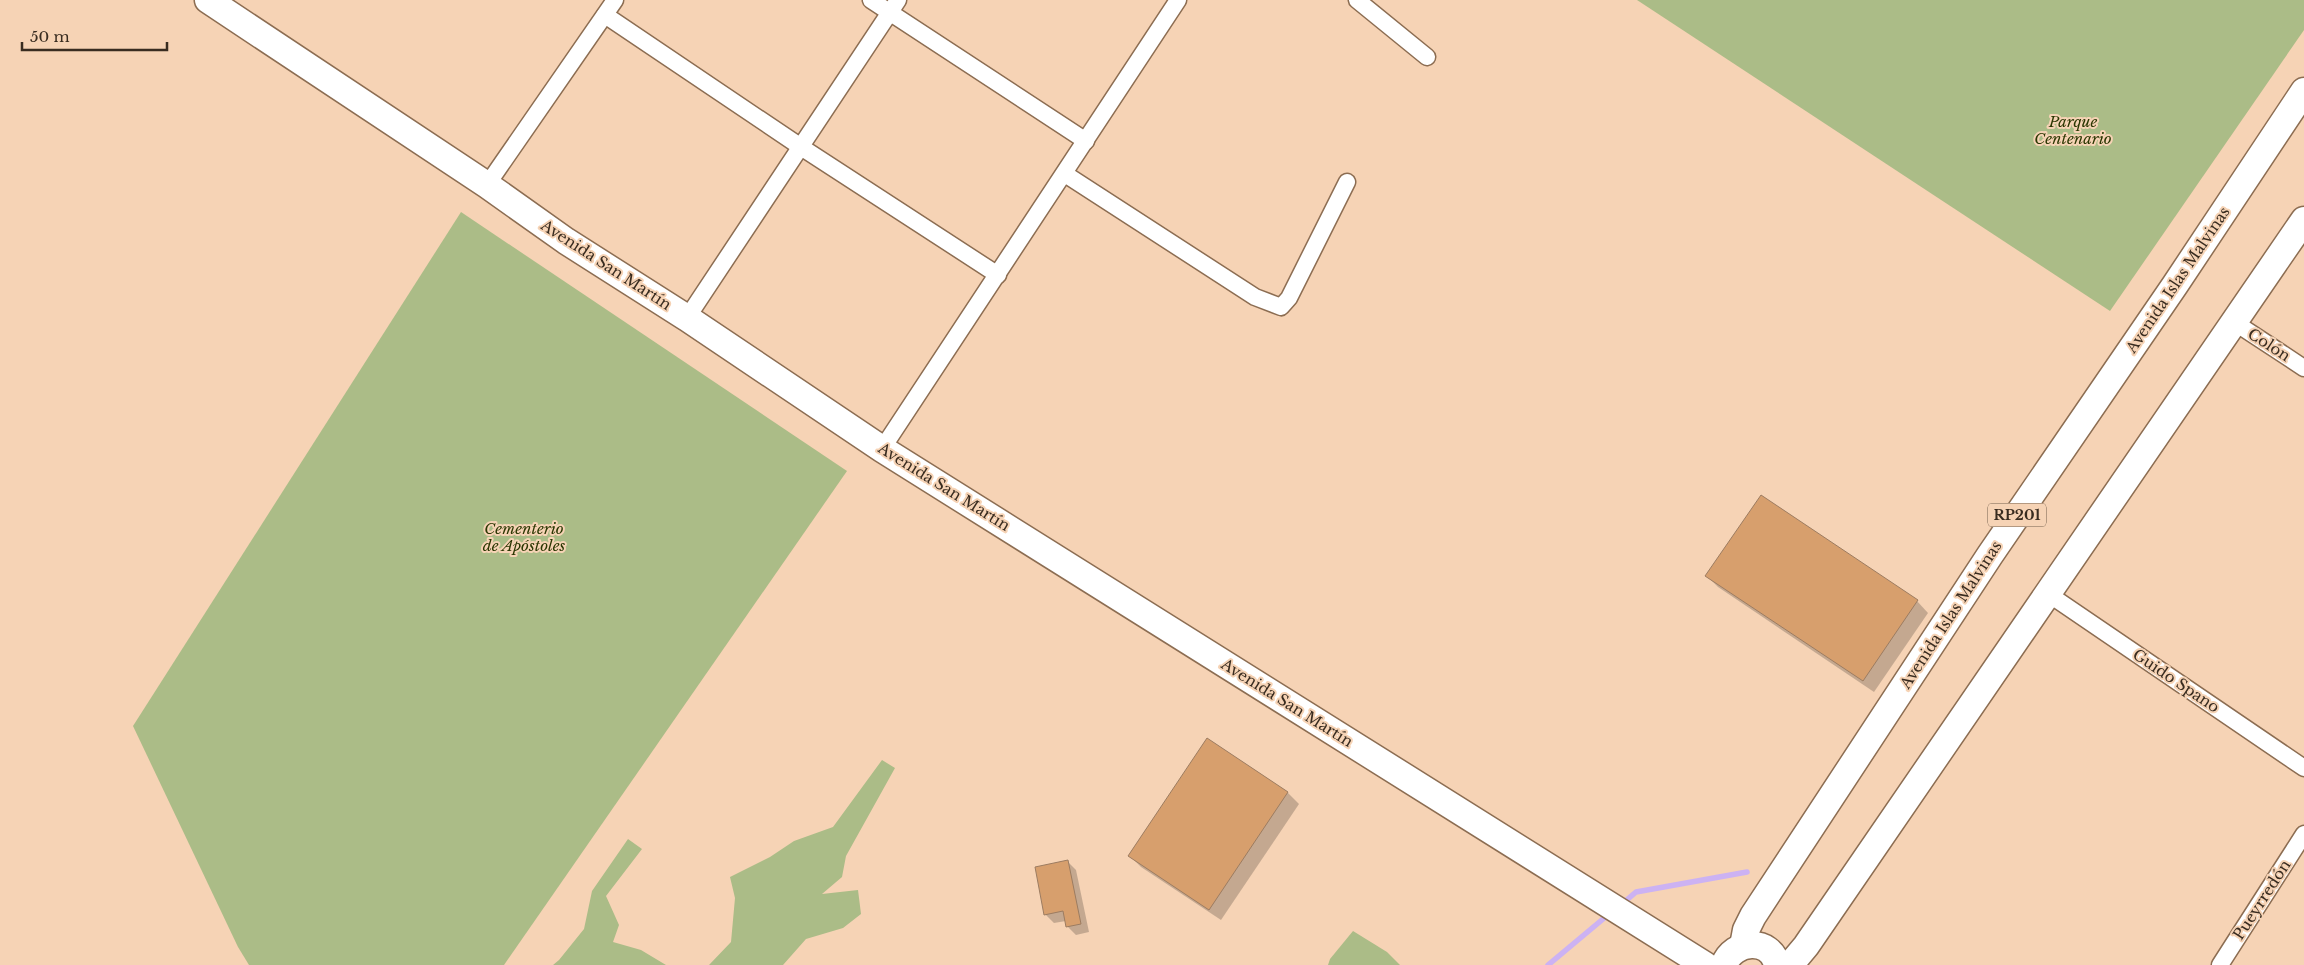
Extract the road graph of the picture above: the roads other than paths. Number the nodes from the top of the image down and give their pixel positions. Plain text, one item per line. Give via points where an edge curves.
1 (208, 0) edge
2 (615, 0) edge
3 (871, 0) edge
4 (1178, 0) edge
5 (1358, 0) edge
6 (894, 6) edge
7 (604, 15) junction
8 (1427, 57) dead end
9 (2304, 91) edge
10 (1086, 141) junction
11 (801, 147) junction
12 (1065, 174) junction
13 (1347, 182) dead end
14 (487, 185) junction
15 (2304, 220) edge
16 (998, 275) junction
17 (687, 318) junction
18 (2234, 322) junction
19 (2304, 368) edge
20 (882, 449) junction
21 (2047, 594) junction
22 (2304, 768) edge
23 (2304, 834) edge
24 (1732, 954) edge
25 (1698, 961) edge
26 (1777, 965) edge
27 (1790, 965) edge
28 (2220, 965) edge

1 - 14 main road, Avenida San Martín
2 - 7 street
3 - 6 street
4 - 10 street
5 - 8 street
6 - 10 street
6 - 11 street
7 - 11 street
7 - 14 street
9 - 24 main road, Avenida Islas Malvinas / RP201 via 1984,563 1753,916
10 - 12 street
11 - 16 street
11 - 17 street
12 - 13 street via 1254,297 1281,307 1289,298
12 - 16 street
14 - 17 main road, Avenida San Martín via 566,241
15 - 18 main road
16 - 20 street
17 - 20 main road, Avenida San Martín
18 - 19 street, Colón
18 - 21 main road
20 - 25 main road, Avenida San Martín
21 - 22 street, Guido Spano
21 - 27 main road via 1812,938
23 - 28 street, Pueyrredón
24 - 25 main road, Avenida San Martín
24 - 26 main road, Avenida San Martín via 1756,945 1768,950

